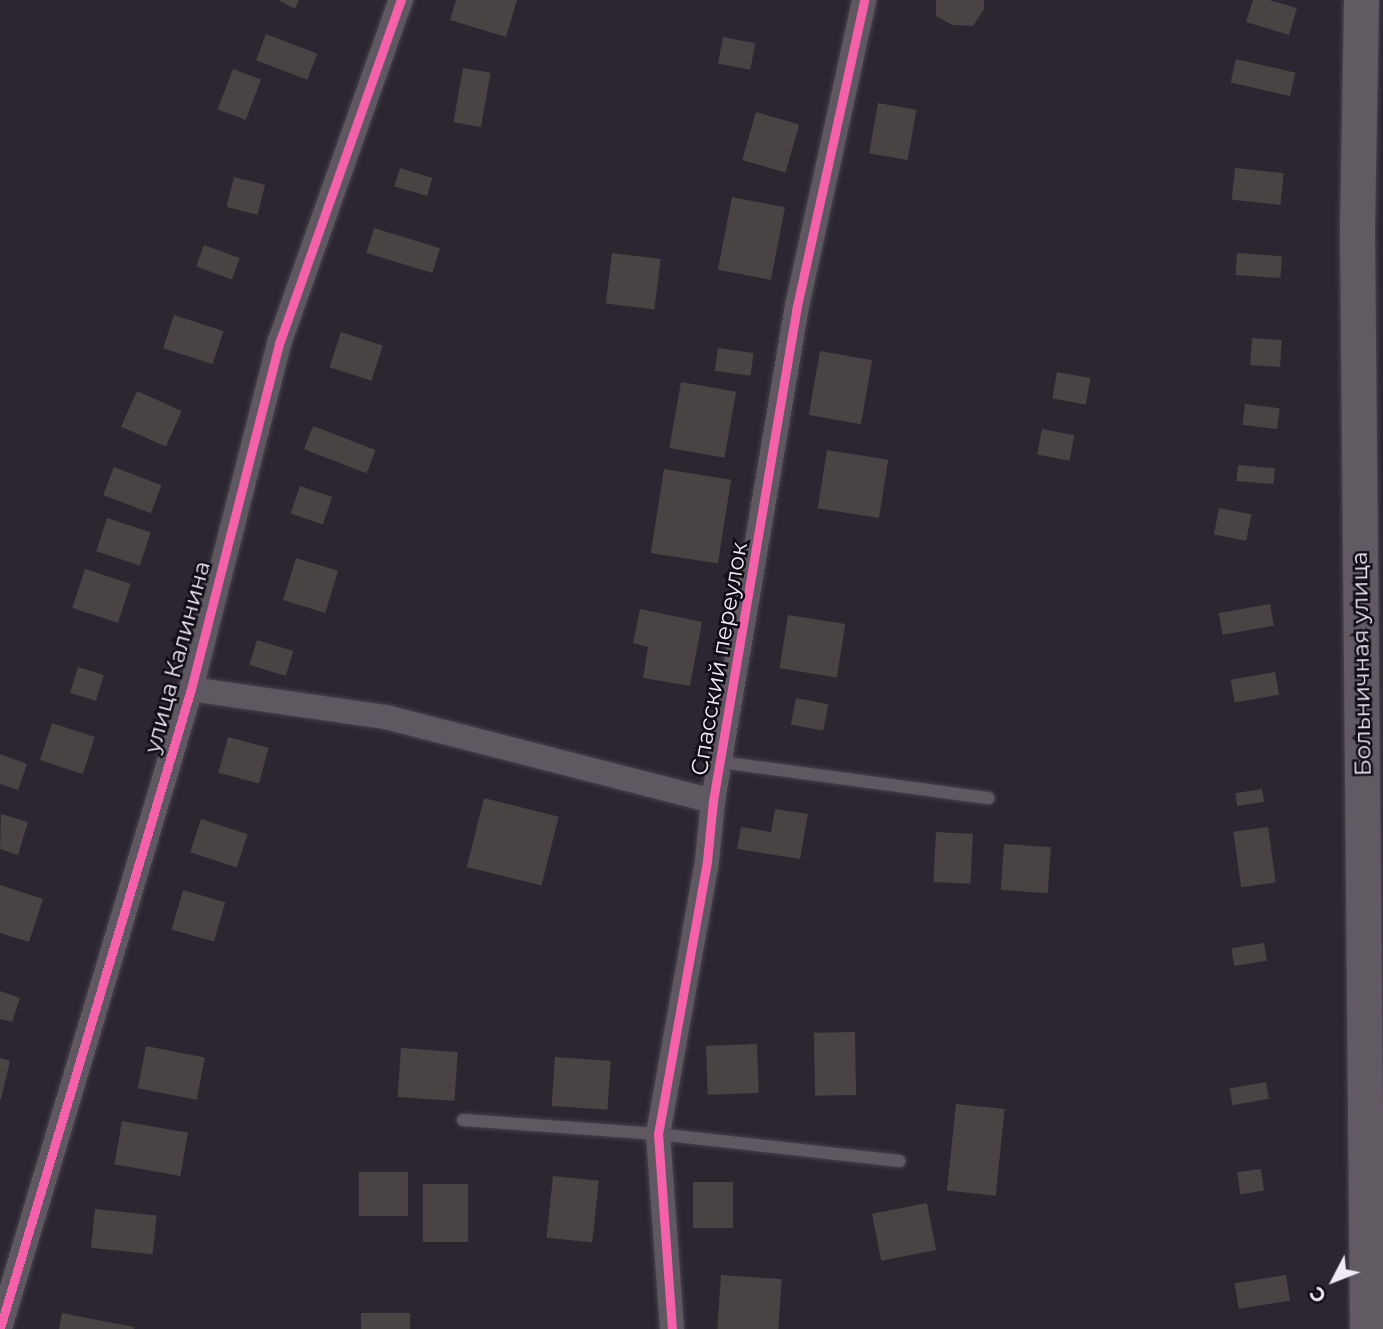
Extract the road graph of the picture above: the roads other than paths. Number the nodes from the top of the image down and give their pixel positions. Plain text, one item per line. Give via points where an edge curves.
1 (401, 0) edge
2 (864, 0) edge
3 (1362, 0) edge
4 (191, 689) junction
5 (721, 762) junction
6 (989, 798) dead end
7 (713, 801) junction
8 (463, 1120) dead end
9 (658, 1134) junction
10 (900, 1161) dead end
11 (0, 1328) edge
12 (672, 1329) edge
13 (1367, 1329) edge

1 - 4 street, улица Калинина via 280,341
2 - 5 street, Спасский переулок via 797,306
3 - 13 street, Больничная улица via 1357,229
4 - 7 street via 386,717
4 - 11 street, улица Калинина
5 - 6 lane
5 - 7 street, Спасский переулок
7 - 9 street, Спасский переулок via 707,861
8 - 9 lane
9 - 10 lane
9 - 12 street, Спасский переулок

